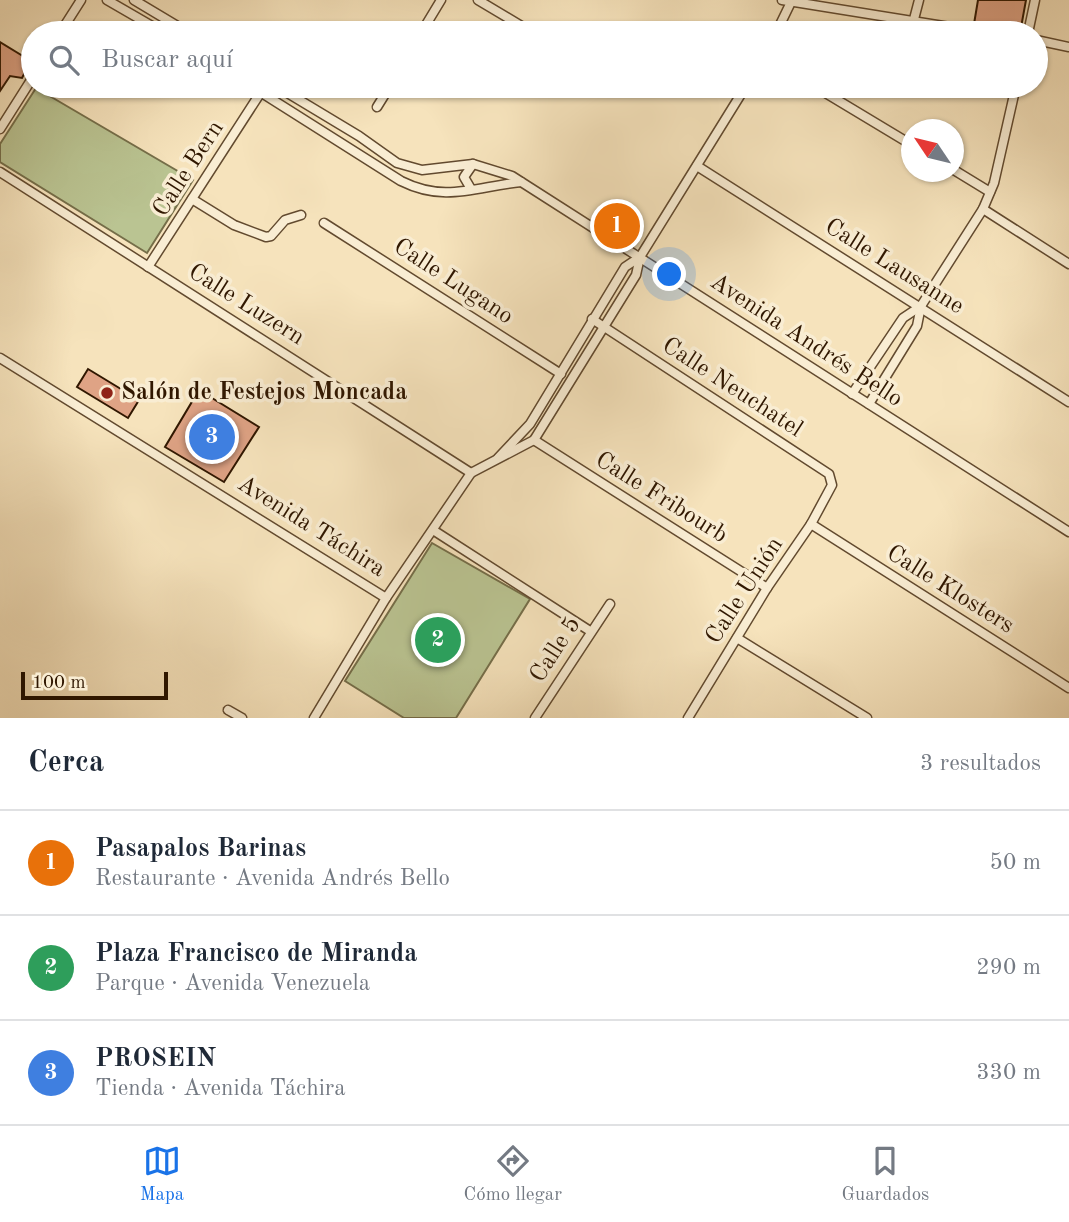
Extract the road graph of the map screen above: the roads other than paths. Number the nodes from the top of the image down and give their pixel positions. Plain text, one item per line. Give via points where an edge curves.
1 (81, 0) edge
2 (107, 0) edge
3 (128, 0) edge
4 (134, 0) edge
5 (442, 0) edge
6 (478, 0) edge
7 (919, 0) edge
8 (1035, 0) edge
9 (788, 1) edge
10 (123, 9) junction
11 (68, 21) edge
12 (144, 21) edge
13 (169, 21) edge
14 (429, 21) edge
15 (513, 21) edge
16 (780, 21) edge
17 (903, 21) edge
18 (914, 21) edge
19 (1031, 21) edge
20 (1048, 43) edge
21 (1069, 47) edge
22 (21, 96) edge
23 (257, 98) edge
24 (271, 98) edge
25 (296, 98) edge
26 (383, 98) edge
27 (739, 98) edge
28 (834, 98) edge
29 (1013, 98) edge
30 (377, 107) dead end
31 (0, 129) edge
32 (901, 138) edge
33 (473, 164) junction
34 (697, 166) junction
35 (489, 168) junction
36 (0, 172) edge
37 (964, 176) edge
38 (522, 182) junction
39 (485, 186) junction
40 (471, 188) junction
41 (990, 192) junction
42 (192, 199) junction
43 (983, 209) junction
44 (301, 215) dead end
45 (324, 223) dead end
46 (640, 257) junction
47 (1069, 264) edge
48 (148, 267) junction
49 (921, 306) junction
50 (592, 319) junction
51 (605, 328) junction
52 (0, 358) edge
53 (561, 374) junction
54 (852, 394) junction
55 (1069, 402) edge
56 (869, 404) junction
57 (534, 440) junction
58 (493, 464) junction
59 (471, 473) junction
60 (832, 485) joint
61 (811, 524) junction
62 (433, 530) junction
63 (1069, 533) edge
64 (767, 588) junction
65 (386, 598) junction
66 (610, 604) dead end
67 (590, 631) junction
68 (737, 638) junction
69 (1069, 688) edge
70 (228, 710) dead end
71 (242, 718) edge
72 (314, 718) edge
73 (535, 718) edge
74 (688, 718) edge
75 (867, 718) edge

1 - 11 street
2 - 10 street
3 - 10 street
4 - 13 street
5 - 14 street
6 - 15 street
7 - 18 street
8 - 19 street
9 - 16 street
9 - 17 street
10 - 12 street
20 - 21 street
22 - 31 street
23 - 42 street, Calle Bern
24 - 40 street via 411,186 441,194
25 - 33 street, Avenida Andrés Bello via 397,163 422,170
26 - 30 street
27 - 34 street
28 - 32 street
29 - 41 street
33 - 35 street, Avenida Andrés Bello
33 - 40 street via 464,177
34 - 46 street
34 - 49 street, Calle Lausanne
35 - 38 street, Avenida Andrés Bello
35 - 39 street
36 - 48 street, Calle Luzern
37 - 41 street
38 - 39 street
38 - 46 street, Avenida Andrés Bello
39 - 40 street
41 - 43 street
42 - 44 street via 234,225 266,237 285,220
42 - 48 street, Calle Bern
43 - 47 street
43 - 49 street
45 - 53 street, Calle Lugano
46 - 50 street via 625,267
46 - 51 street via 636,275
46 - 54 street, Avenida Andrés Bello
48 - 59 street, Calle Luzern
49 - 54 street via 903,318
49 - 55 street, Calle Lausanne
49 - 56 street via 917,326
50 - 51 street, Calle Neuchatel
50 - 53 street
51 - 57 street
51 - 60 street, Calle Neuchatel via 829,474
52 - 65 street, Avenida Táchira
53 - 58 street via 530,424
54 - 56 street, Avenida Andrés Bello
56 - 63 street, Avenida Andrés Bello
57 - 58 street
57 - 64 street, Calle Fribourb
58 - 59 street
59 - 62 street
60 - 61 street, Calle Unión
61 - 64 street, Calle Unión
61 - 69 street, Calle Klosters
62 - 65 street
62 - 67 street
64 - 68 street, Calle Unión
65 - 72 street
66 - 67 street, Calle 5
67 - 73 street, Calle 5
68 - 74 street, Calle Unión
68 - 75 street
70 - 71 street

